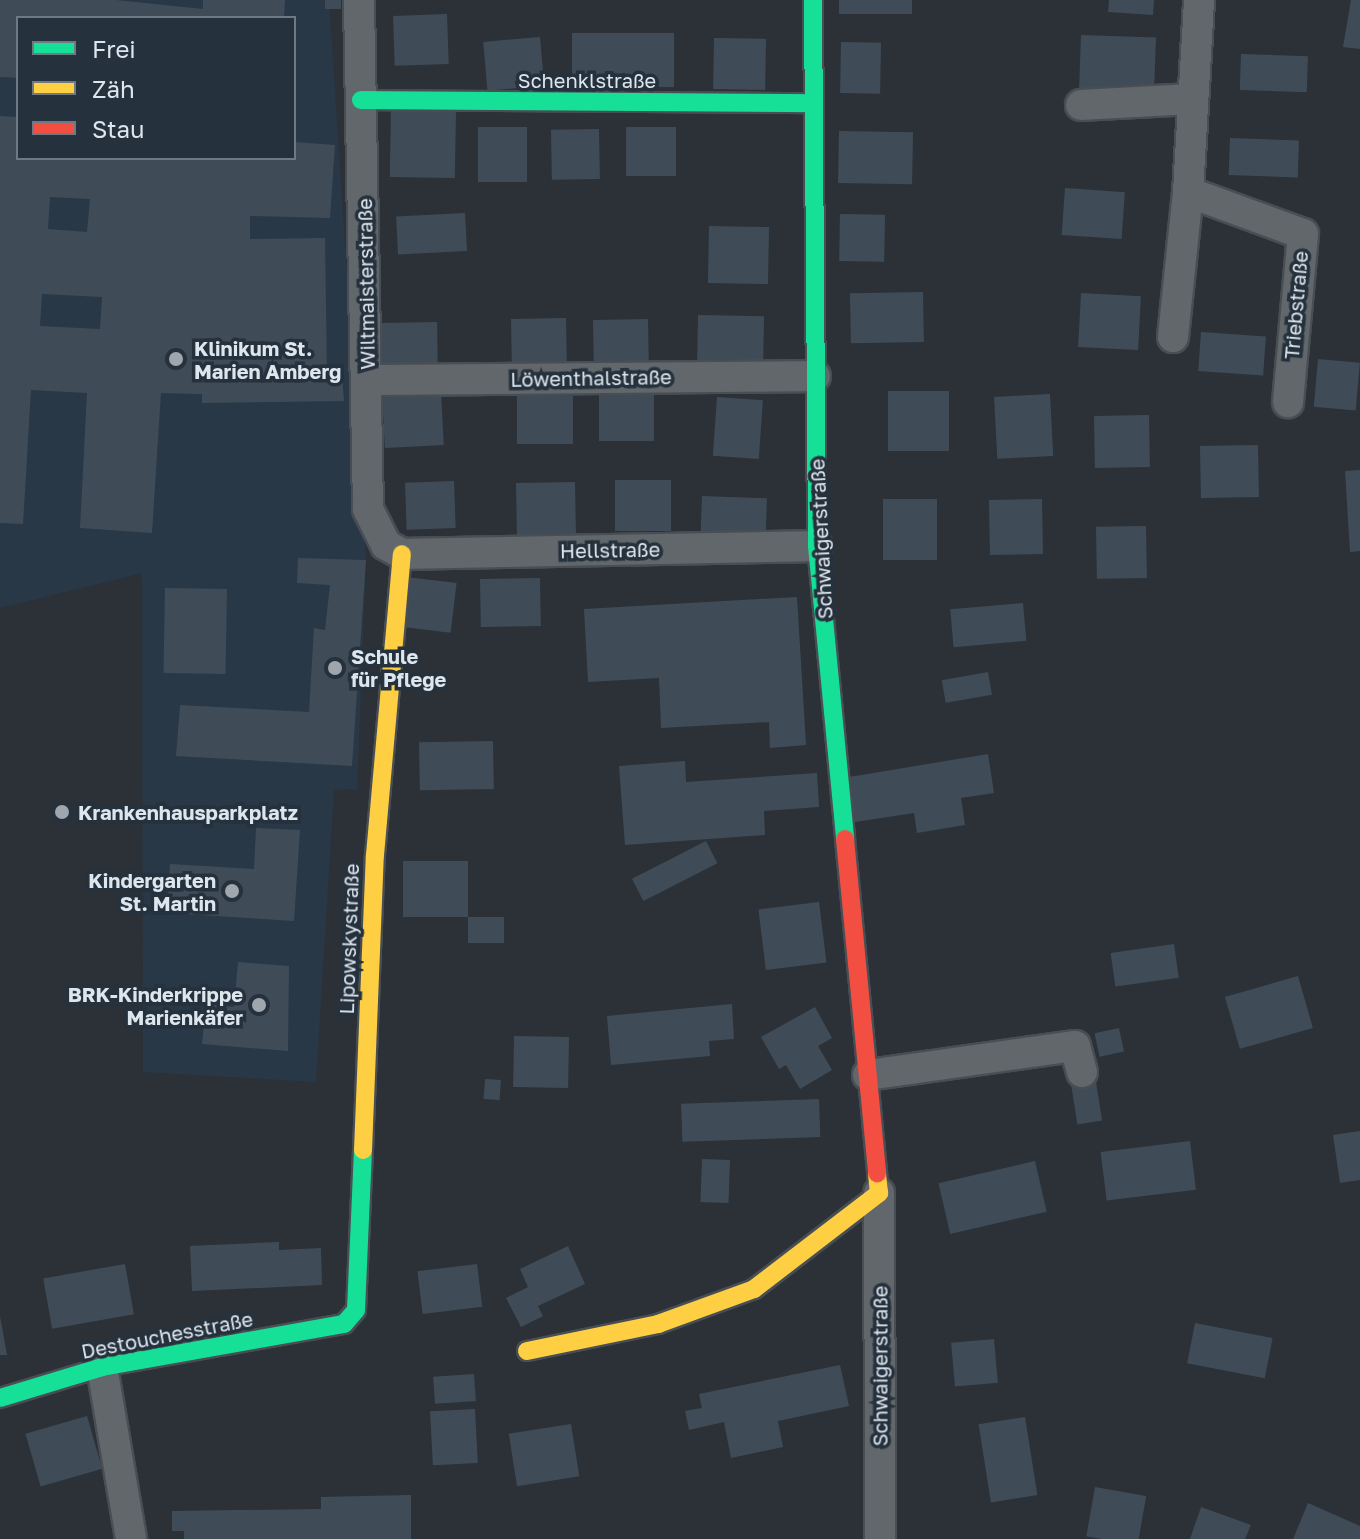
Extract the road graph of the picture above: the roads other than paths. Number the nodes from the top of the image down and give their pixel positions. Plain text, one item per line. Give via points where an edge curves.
1 (359, 0) edge
2 (813, 0) edge
3 (1199, 0) edge
4 (1191, 99) junction
5 (361, 100) junction
6 (812, 103) junction
7 (1081, 105) dead end
8 (1188, 192) junction
9 (1173, 337) dead end
10 (815, 376) junction
11 (368, 380) junction
12 (1288, 402) dead end
13 (817, 546) junction
14 (402, 554) junction
15 (1082, 1072) dead end
16 (868, 1075) junction
17 (879, 1193) junction
18 (344, 1324) joint
19 (527, 1351) dead end
20 (102, 1367) junction
21 (0, 1398) edge
22 (131, 1539) edge
23 (880, 1539) edge

1 - 5 street, Wiltmaisterstraße
2 - 6 street, Schwaigerstraße
3 - 4 street
4 - 7 street
4 - 8 street
5 - 6 street, Schenklstraße
5 - 11 street, Wiltmaisterstraße
6 - 10 street, Schwaigerstraße
8 - 9 street
8 - 12 street, Triebstraße via 1303,234
10 - 11 street, Löwenthalstraße
10 - 13 street, Schwaigerstraße
11 - 14 street, Wiltmaisterstraße via 368,509 375,532
13 - 14 street, Hellstraße
13 - 16 street, Schwaigerstraße
14 - 18 street, Lipowskystraße via 375,855 356,1310
15 - 16 street via 1075,1046
16 - 17 street, Schwaigerstraße
17 - 19 street via 754,1289 658,1324
17 - 23 street, Schwaigerstraße
18 - 20 street, Destouchesstraße
20 - 21 street, Destouchesstraße
20 - 22 street

